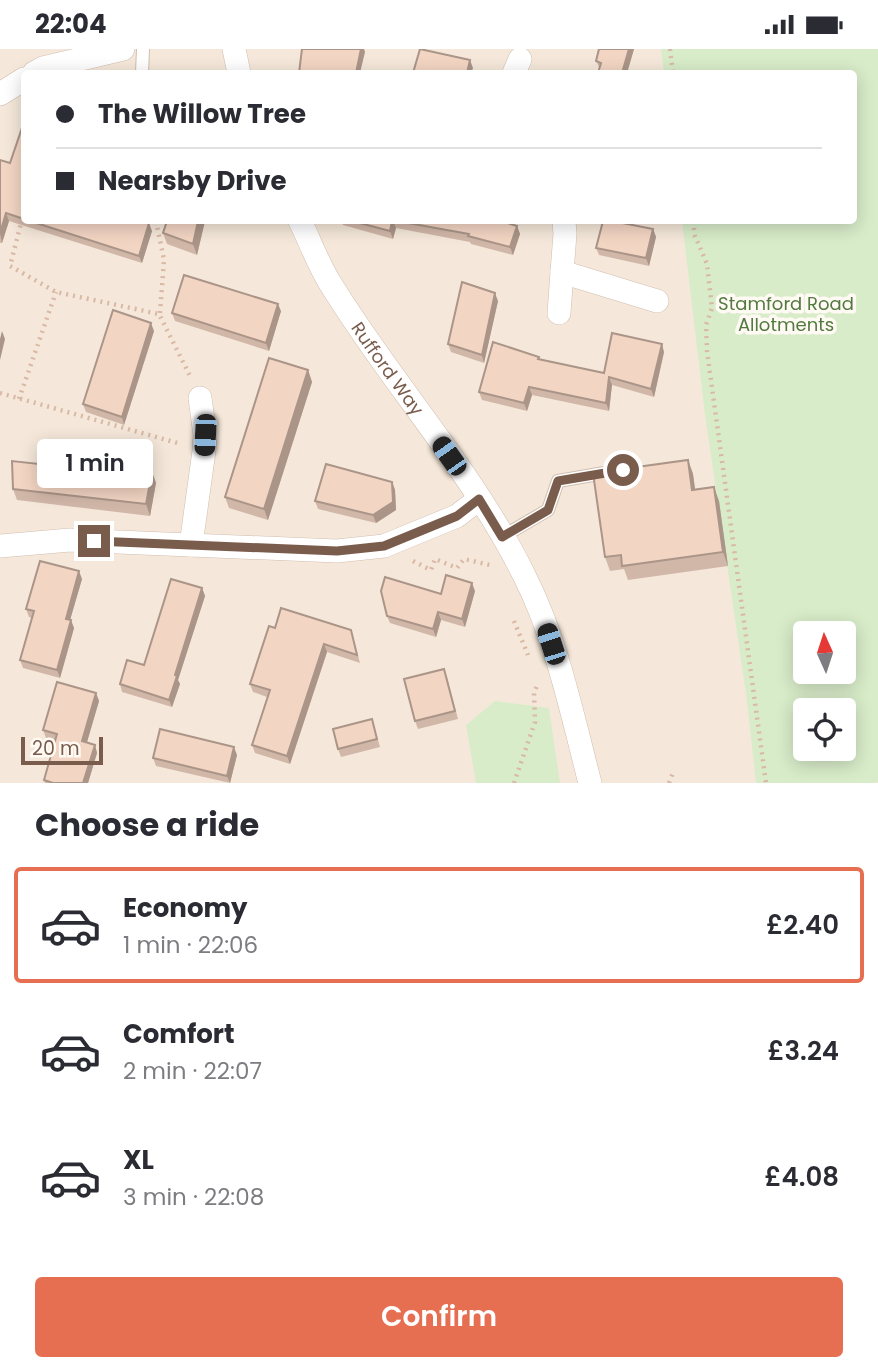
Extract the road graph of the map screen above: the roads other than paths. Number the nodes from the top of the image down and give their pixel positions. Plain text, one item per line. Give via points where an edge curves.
1 (123, 49) edge
2 (143, 49) edge
3 (234, 49) edge
4 (35, 67) edge
5 (142, 70) edge
6 (238, 70) edge
7 (21, 78) edge
8 (0, 94) edge
9 (301, 224) edge
10 (564, 224) edge
11 (562, 272) junction
12 (657, 301) dead end
13 (559, 313) dead end
14 (200, 398) road end
15 (623, 470) edge
16 (479, 499) junction
17 (502, 537) junction
18 (191, 545) junction
19 (0, 546) edge
20 (590, 783) edge

1 - 4 street
2 - 5 lane
3 - 6 street
7 - 8 street
9 - 16 street, Rufford Way via 328,282
10 - 11 street
11 - 12 street
11 - 13 street
14 - 18 street via 205,435
15 - 17 lane via 558,481 548,510
16 - 17 street, Rufford Way
16 - 18 street via 457,516 384,546 337,551
17 - 20 street, Rufford Way via 544,622
18 - 19 street via 70,540

